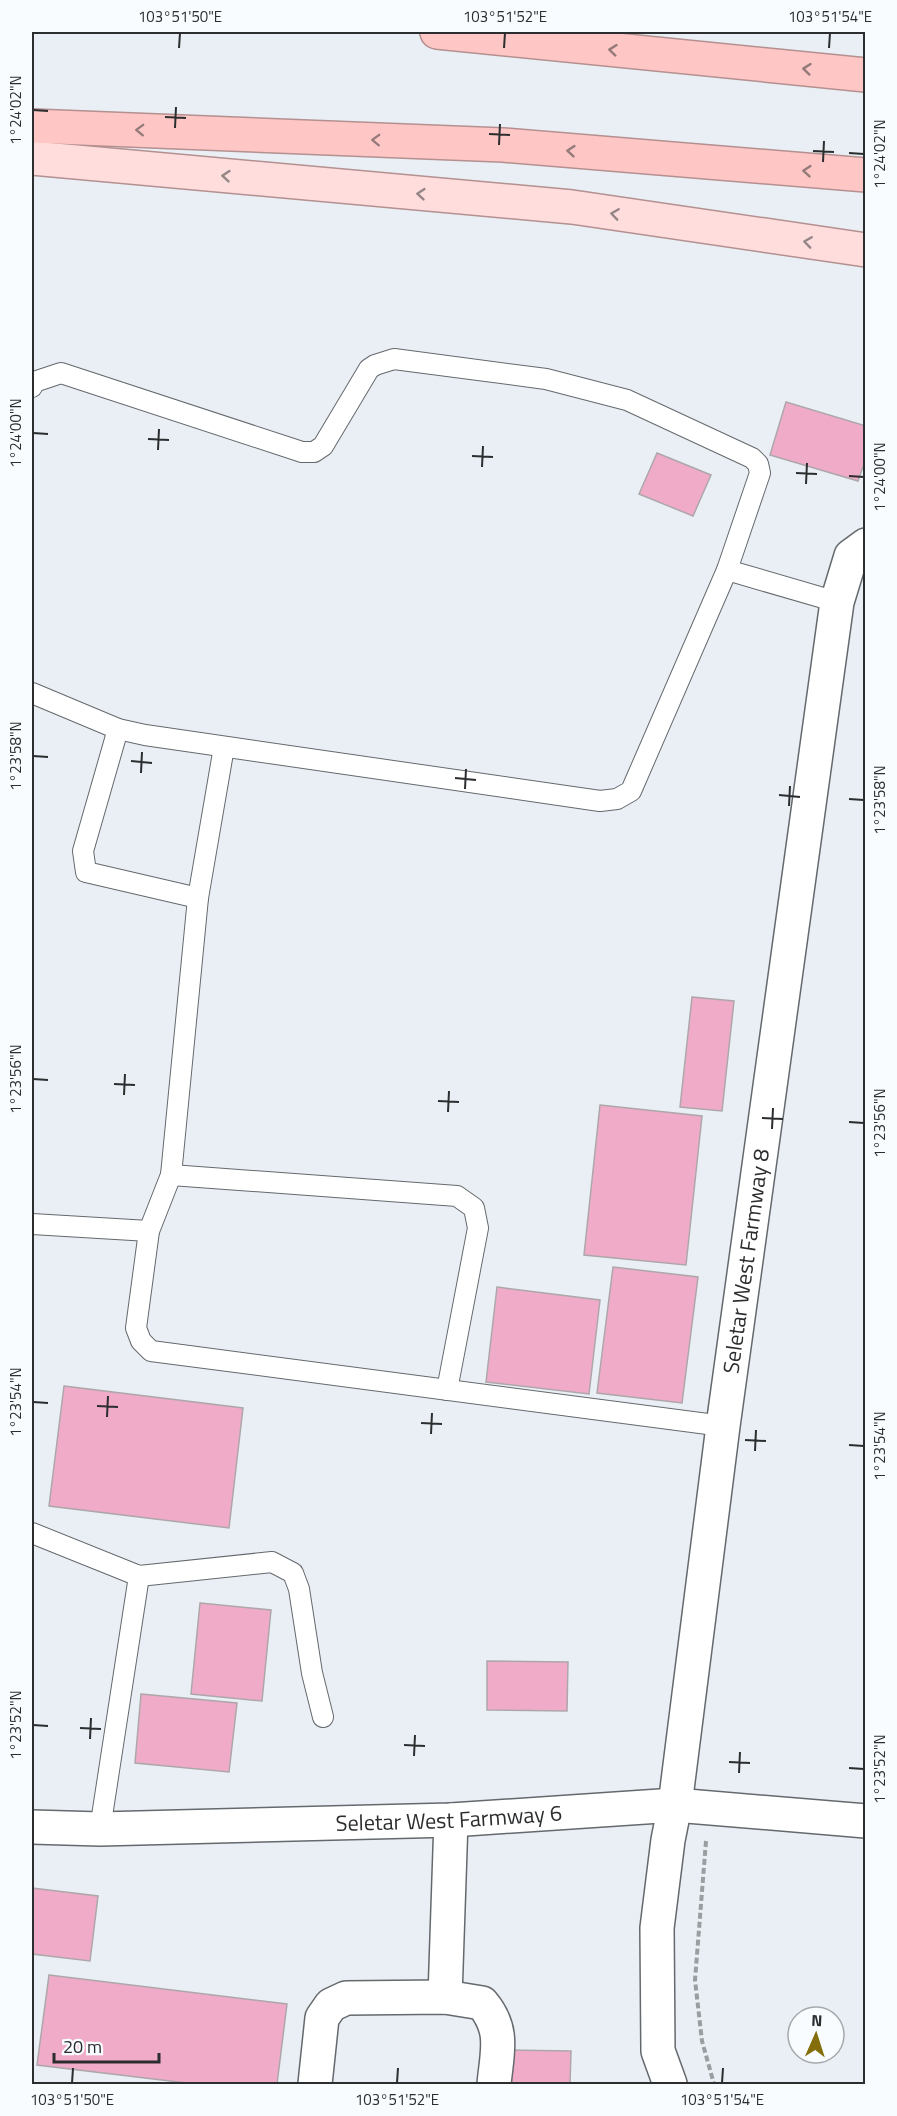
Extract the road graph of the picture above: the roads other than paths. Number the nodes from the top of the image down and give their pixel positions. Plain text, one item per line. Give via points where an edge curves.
1 (437, 32) edge
2 (866, 75) edge
3 (32, 126) edge
4 (32, 158) edge
5 (866, 176) edge
6 (866, 250) edge
7 (32, 387) edge
8 (864, 545) edge
9 (727, 570) junction
10 (837, 602) junction
11 (32, 693) edge
12 (118, 729) junction
13 (224, 747) junction
14 (198, 898) junction
15 (171, 1175) junction
16 (32, 1224) edge
17 (149, 1231) junction
18 (447, 1390) junction
19 (723, 1426) junction
20 (32, 1533) edge
21 (139, 1576) junction
22 (323, 1717) dead end
23 (675, 1805) junction
24 (451, 1820) junction
25 (866, 1821) edge
26 (32, 1827) edge
27 (100, 1829) junction
28 (445, 1997) junction
29 (315, 2085) edge
30 (494, 2085) edge
31 (670, 2085) edge

2 -> 1 highway
5 -> 3 highway via 503,145
6 -> 4 main road via 572,207
7 - 9 lane via 34,382 60,373 302,452 314,452 323,446 369,369 394,359 546,379 627,400 758,464 760,473
8 - 10 street, Seletar West Farmway 8 via 851,556
9 - 10 lane
9 - 13 lane via 631,791 617,799 600,801
10 - 19 street, Seletar West Farmway 8
11 - 12 lane
12 - 13 lane
12 - 14 lane via 83,851 86,872
13 - 14 lane
14 - 15 lane
15 - 17 lane
15 - 18 lane via 458,1196 474,1208 478,1228
16 - 17 lane
17 - 18 lane via 136,1328 151,1351
18 - 19 lane
19 - 23 street, Seletar West Farmway 8
20 - 21 lane
21 - 22 lane via 272,1562 293,1573
21 - 27 lane
23 - 24 street, Seletar West Farmway 6
23 - 25 street, Seletar West Farmway 6
23 - 31 street, Seletar West Farmway 8 via 657,1928 658,2051
24 - 27 street, Seletar West Farmway 6
24 - 28 street
26 - 27 street, Seletar West Farmway 6
28 - 29 street via 346,1998 331,2005 322,2018
28 - 30 street via 482,2003 494,2016 498,2037

